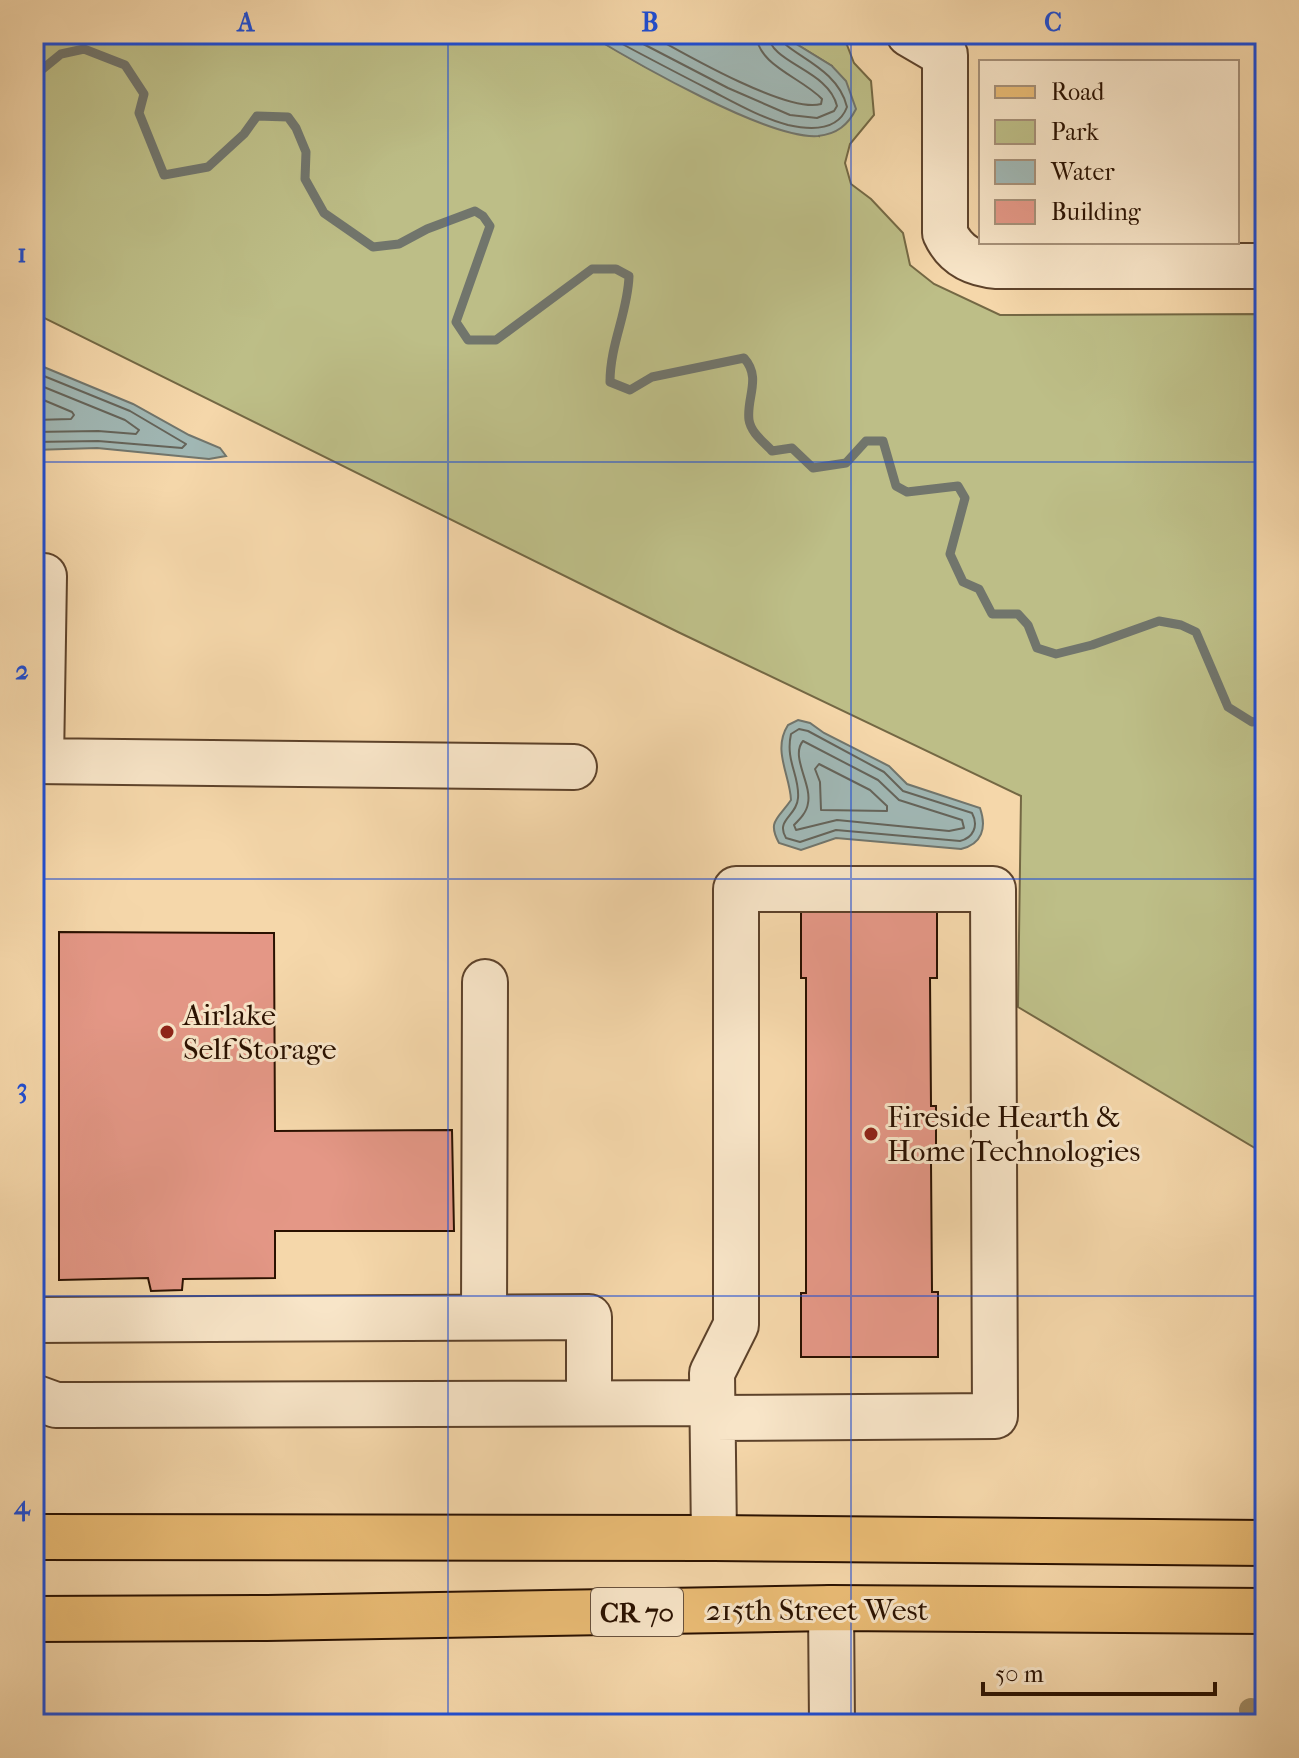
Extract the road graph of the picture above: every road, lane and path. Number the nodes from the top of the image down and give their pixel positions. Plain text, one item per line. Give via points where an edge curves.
1 (909, 34) edge
2 (1265, 266) edge
3 (44, 576) dead end
4 (37, 761) edge
5 (574, 767) dead end
6 (485, 982) dead end
7 (484, 1316) junction
8 (34, 1320) edge
9 (34, 1397) edge
10 (589, 1403) junction
11 (712, 1410) junction
12 (34, 1537) edge
13 (263, 1537) junction
14 (714, 1538) junction
15 (1265, 1543) edge
16 (34, 1566) edge
17 (831, 1608) junction
18 (1265, 1611) edge
19 (34, 1619) edge
20 (832, 1724) edge

1 - 2 lane via 945,55 945,233 970,261 997,266
3 - 4 lane
4 - 5 lane
6 - 7 lane
7 - 8 lane
7 - 10 lane via 589,1317
9 - 10 lane via 56,1405
10 - 11 lane
11 - 11 lane via 712,1373 736,1325 736,889 993,889 995,1416
11 - 14 lane
12 - 13 main road
13 - 14 main road
13 - 16 main road via 190,1563
14 - 15 main road
17 - 18 main road, 215th Street West / CR 70
17 - 19 main road, 215th Street West / CR 70
17 - 20 lane

